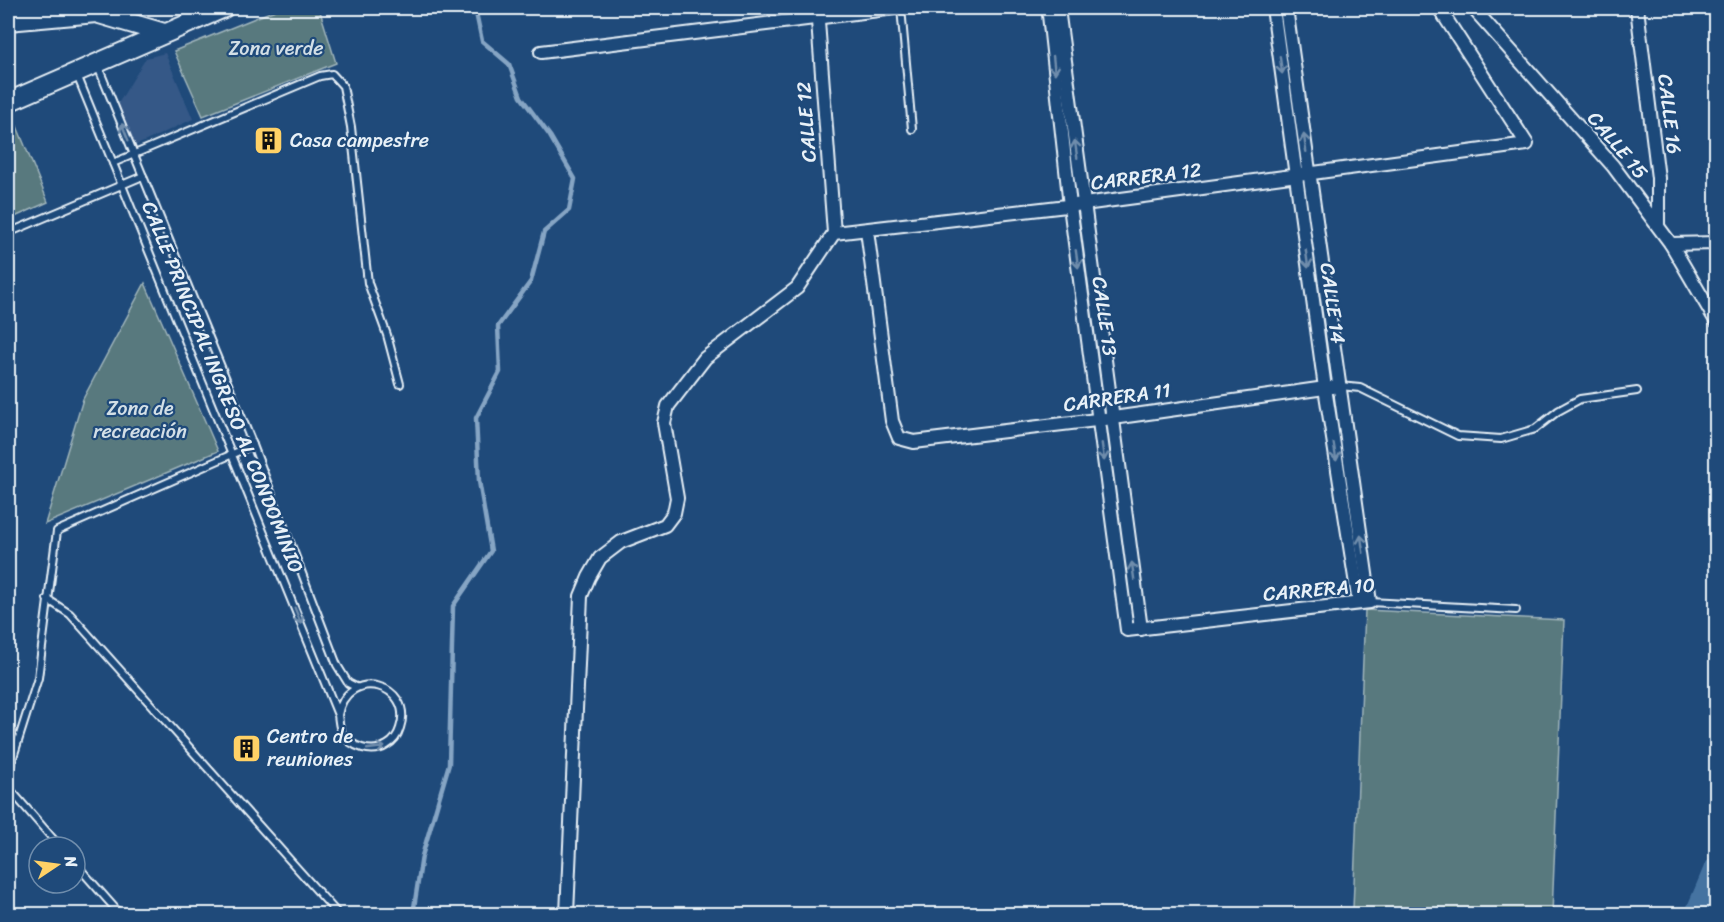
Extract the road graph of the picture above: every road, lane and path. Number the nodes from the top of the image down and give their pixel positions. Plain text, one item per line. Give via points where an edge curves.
1 (224, 8) edge
2 (895, 8) edge
3 (901, 8) edge
4 (1053, 8) edge
5 (1273, 8) edge
6 (1286, 8) edge
7 (1439, 8) edge
8 (1473, 8) edge
9 (1637, 8) edge
10 (817, 12) edge
11 (8, 21) edge
12 (165, 33) junction
13 (541, 52) dead end
14 (97, 63) junction
15 (76, 72) junction
16 (8, 102) edge
17 (912, 129) dead end
18 (133, 154) junction
19 (113, 163) junction
20 (1310, 174) junction
21 (143, 176) junction
22 (1295, 176) junction
23 (122, 185) junction
24 (1084, 204) junction
25 (1070, 206) junction
26 (1658, 226) junction
27 (867, 230) junction
28 (8, 233) edge
29 (834, 234) junction
30 (1716, 243) edge
31 (1671, 244) junction
32 (1716, 321) edge
33 (400, 384) dead end
34 (1339, 386) junction
35 (1326, 388) junction
36 (1637, 391) dead end
37 (1113, 418) junction
38 (1099, 420) junction
39 (253, 445) junction
40 (232, 453) junction
41 (47, 599) junction
42 (1364, 602) junction
43 (1516, 610) dead end
44 (1141, 629) junction
45 (1127, 630) joint
46 (356, 687) junction
47 (338, 715) junction
48 (8, 773) edge
49 (8, 787) edge
50 (50, 835) edge
51 (87, 877) edge
52 (120, 915) edge
53 (338, 915) edge
54 (567, 915) edge

1 - 12 street
2 - 10 street
3 - 17 lane
24 -> 4 street, CALLE 13 via 1059,15
4 -> 25 street, CALLE 13 via 1049,15
5 -> 22 street, CALLE 14
20 -> 6 street, CALLE 14
7 - 20 street, CARRERA 12 via 1527,144
8 - 26 street, CALLE 15 via 1613,166
9 - 26 street, CALLE 16 via 1658,178
10 - 13 street
10 - 29 street, CALLE 12
11 - 12 street via 96,13
12 - 14 street
14 - 15 street
18 -> 14 lane
15 - 16 street
15 - 19 lane, CALLE PRINCIPAL INGRESO AL CONDOMINIO
18 - 19 lane
18 - 21 lane
18 - 33 lane via 332,74 343,86 351,127 368,283
19 - 23 lane, CALLE PRINCIPAL INGRESO AL CONDOMINIO
20 - 22 street, CARRERA 12
20 - 34 street, CALLE 14
21 - 23 lane
21 - 39 lane
22 - 24 street, CARRERA 12
22 -> 35 street, CALLE 14
23 - 28 lane
23 - 40 lane, CALLE PRINCIPAL INGRESO AL CONDOMINIO
24 - 25 street, CARRERA 12
24 - 37 street, CALLE 13
25 - 27 street, CARRERA 12
25 -> 38 street, CALLE 13
26 - 31 street, CALLE 15
27 - 29 street, CARRERA 12
27 - 38 street, CARRERA 11 via 892,422 899,438 914,442
29 - 54 street via 797,288 705,358 668,406 664,423 677,498 674,513 665,525 621,542 600,558 581,596
30 - 31 street
31 - 32 street, CALLE 15
34 - 35 street, CARRERA 11
34 - 36 lane via 1360,388 1458,436 1500,439 1535,429 1580,399
42 -> 34 street, CALLE 14
35 - 37 street, CARRERA 11
35 -> 42 street, CALLE 14
37 - 38 street, CARRERA 11
44 -> 37 street, CALLE 13
38 -> 45 street, CALLE 13
39 - 40 lane
39 - 46 lane via 337,665 348,683
40 - 41 lane via 57,531
40 -> 47 lane, CALLE PRINCIPAL INGRESO AL CONDOMINIO
41 - 48 lane via 38,678
41 - 53 lane via 70,614
42 - 43 lane, CARRERA 10
42 - 44 street, CARRERA 10
44 - 45 street, CARRERA 10
46 - 47 lane via 343,699
47 -> 46 lane via 341,732 352,745 368,750 385,747 398,736 403,719 400,703 389,690 373,684
49 - 50 lane
51 - 52 lane

